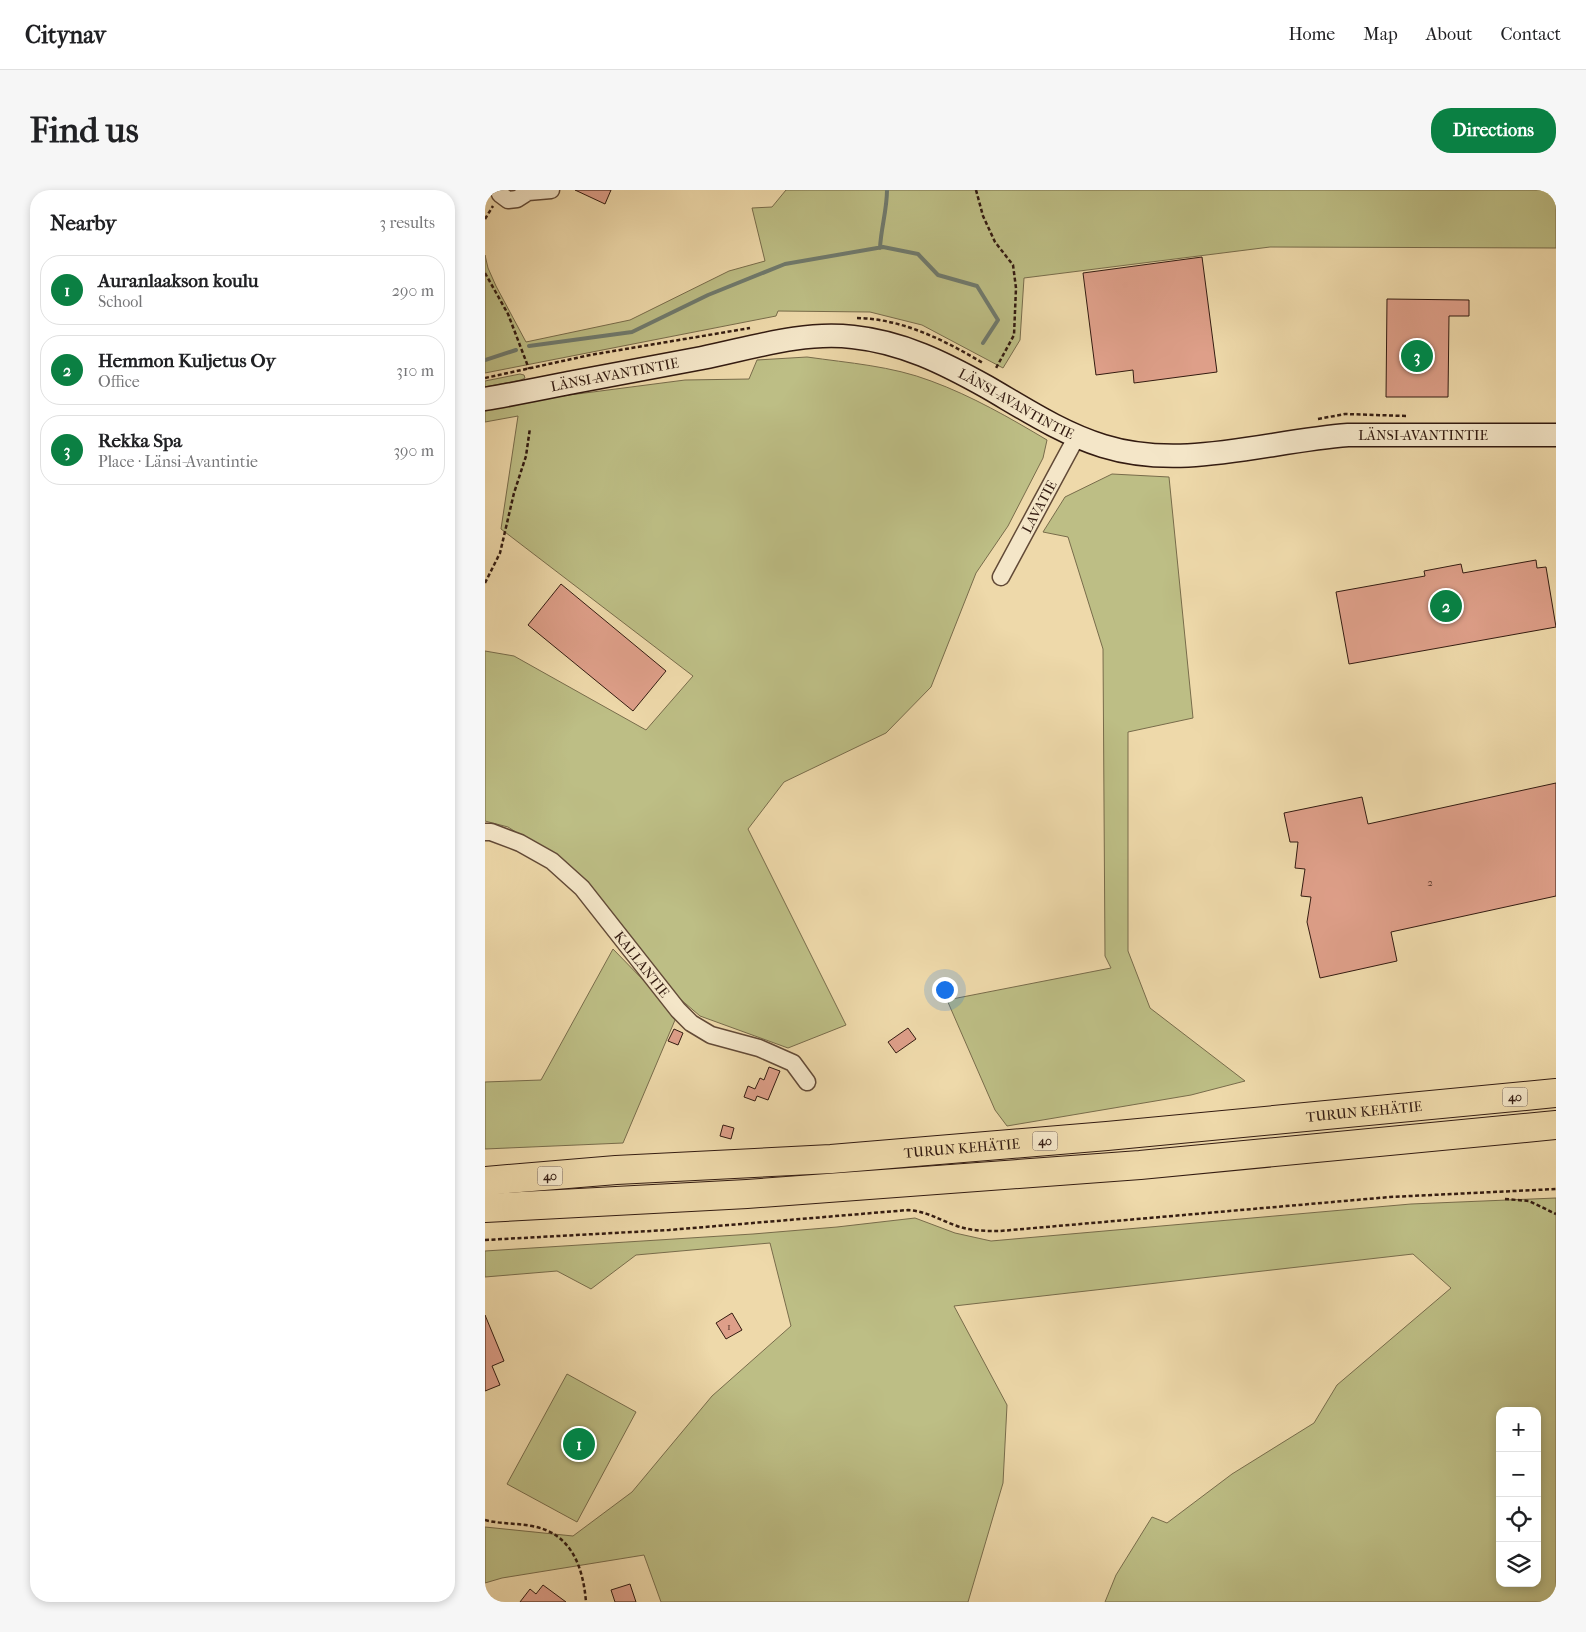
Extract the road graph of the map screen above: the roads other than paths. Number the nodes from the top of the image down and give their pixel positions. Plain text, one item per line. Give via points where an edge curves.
1 (499, 190) edge
2 (551, 190) edge
3 (527, 191) edge
4 (485, 399) edge
5 (1556, 435) edge
6 (1077, 436) junction
7 (1001, 577) dead end
8 (485, 832) edge
9 (807, 1082) dead end
10 (1556, 1083) edge
11 (1556, 1093) edge
12 (1473, 1101) junction
13 (1556, 1125) edge
14 (1556, 1144) edge
15 (1333, 1146) junction
16 (485, 1166) edge
17 (616, 1170) junction
18 (485, 1180) edge
19 (485, 1208) edge

1 - 3 street via 508,200 517,199
2 - 3 street
4 - 6 street, LÄNSI-AVANTINTIE via 787,340 849,337 895,344 929,357
5 - 6 street, LÄNSI-AVANTINTIE via 1348,435 1179,457 1125,452
6 - 7 street, LAVATIE
8 - 9 street, KALLANTIE via 520,843 552,861 582,888 691,1023 711,1035 759,1048 793,1063
10 - 12 highway
11 - 12 highway, TURUN KEHÄTIE / 40
12 - 17 highway, TURUN KEHÄTIE / 40 via 831,1160
13 - 15 highway, 40
14 - 15 highway
15 - 19 highway, 40 via 1101,1168 747,1194
16 - 17 highway
17 - 18 highway, TURUN KEHÄTIE / 40

